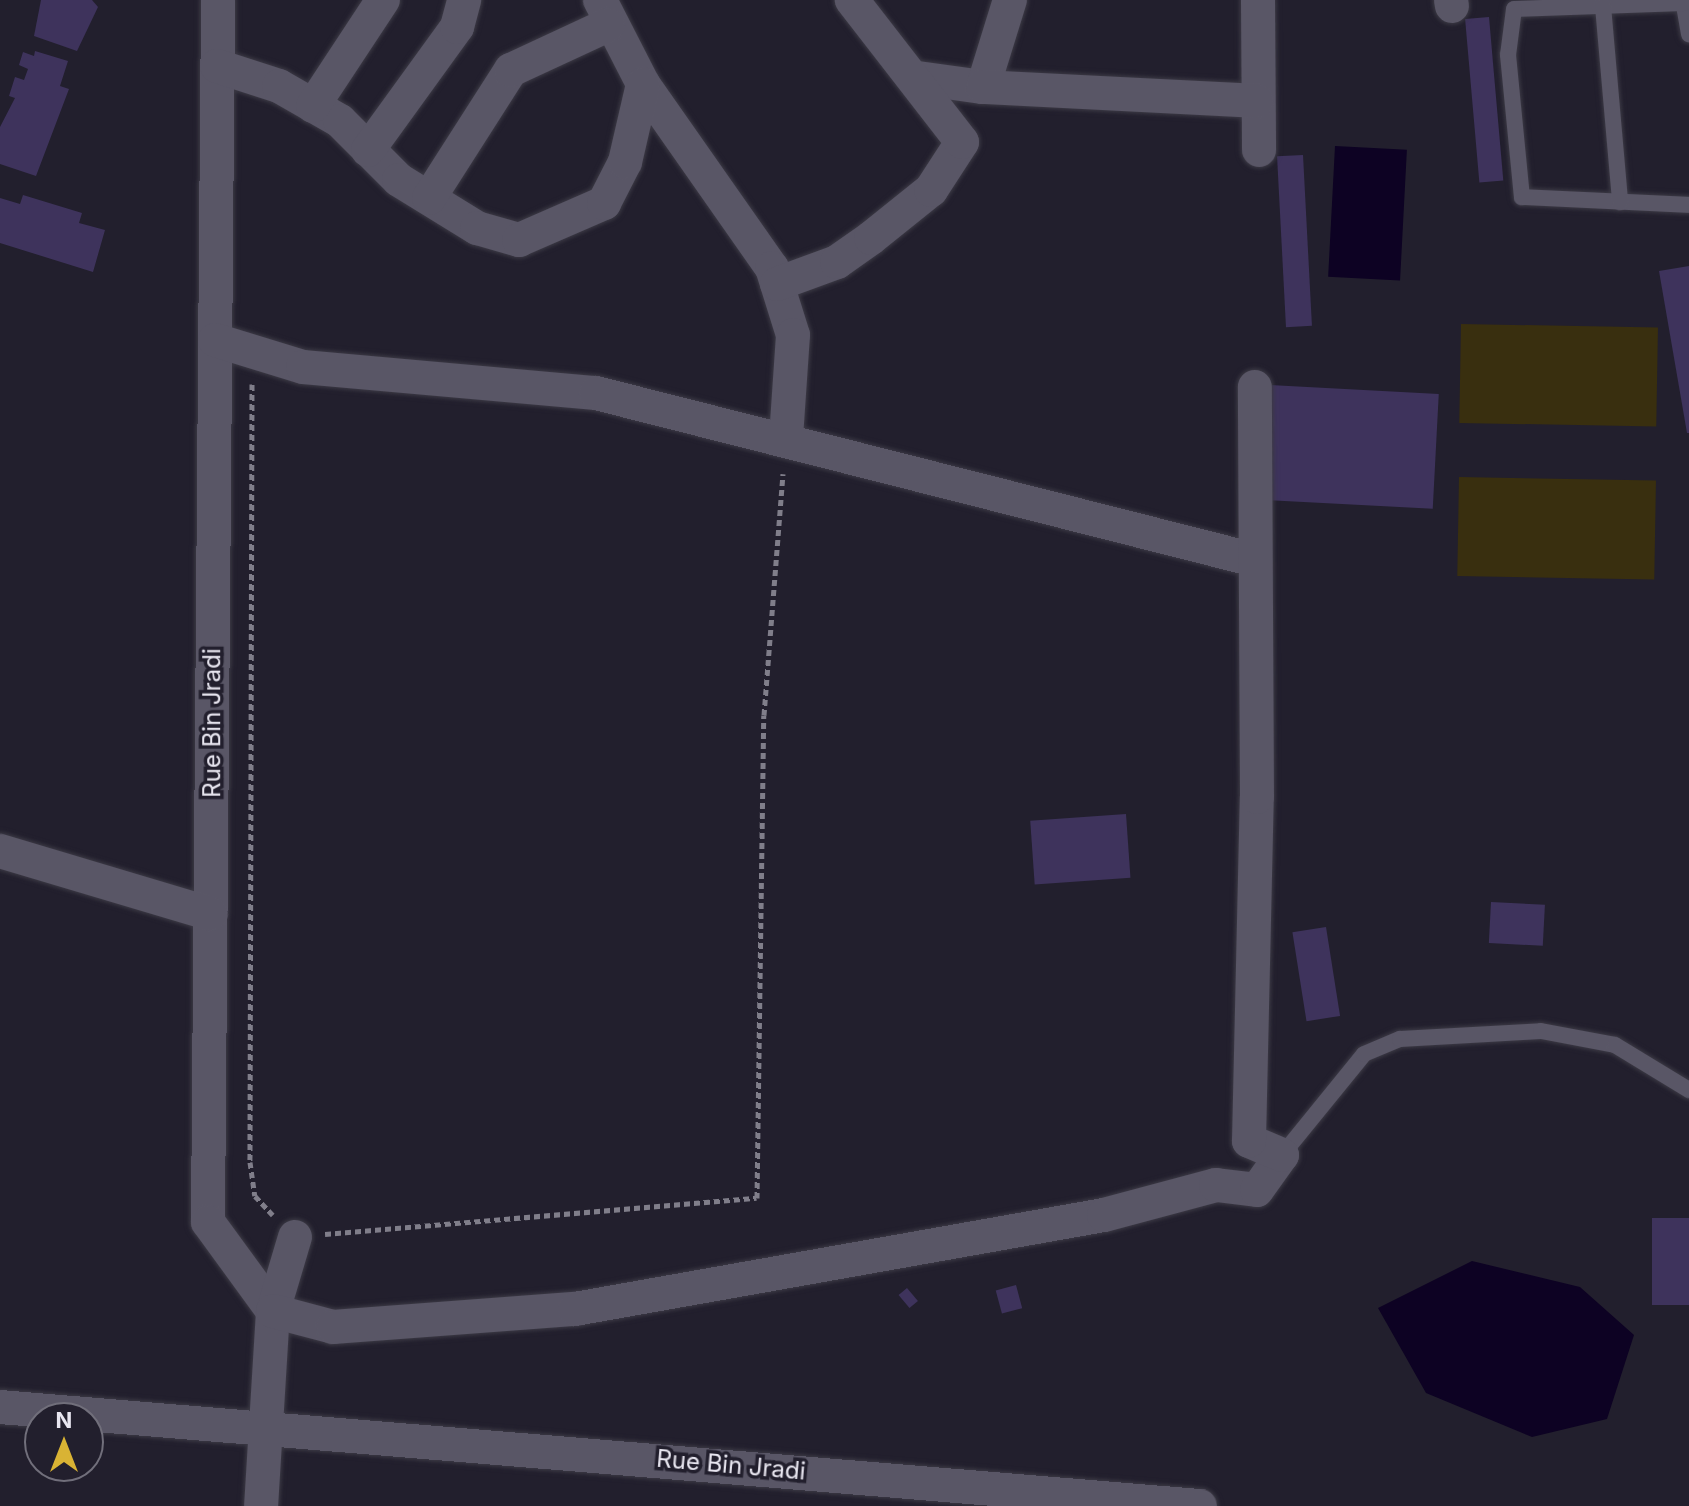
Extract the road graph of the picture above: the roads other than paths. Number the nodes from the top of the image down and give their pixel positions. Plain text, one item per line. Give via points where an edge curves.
1 (218, 0) edge
2 (383, 0) edge
3 (464, 0) edge
4 (852, 0) edge
5 (1010, 0) edge
6 (1258, 0) edge
7 (1683, 2) edge
8 (1603, 6) junction
9 (604, 12) edge
10 (1689, 34) edge
11 (217, 66) junction
12 (918, 78) junction
13 (643, 84) junction
14 (983, 87) junction
15 (1257, 101) junction
16 (313, 106) junction
17 (368, 150) junction
18 (1259, 150) dead end
19 (429, 198) junction
20 (1620, 202) junction
21 (1689, 205) edge
22 (777, 284) junction
23 (215, 340) junction
24 (1255, 387) dead end
25 (786, 437) junction
26 (1251, 559) junction
27 (0, 851) edge
28 (211, 914) junction
29 (1689, 1090) edge
30 (1282, 1155) junction
31 (295, 1237) road end
32 (273, 1311) junction
33 (0, 1407) edge
34 (262, 1424) junction
35 (261, 1506) edge
36 (1200, 1506) edge

1 - 11 street, Rue Bin Jradi
2 - 16 street
3 - 17 street via 457,27
4 - 12 street
5 - 14 street
6 - 15 street
7 - 8 lane
7 - 10 lane
8 - 20 lane
8 - 20 lane via 1514,9 1508,55 1522,197
9 - 13 street
9 - 19 street via 511,70
11 - 16 street via 279,86
11 - 23 street, Rue Bin Jradi
12 - 14 street
12 - 22 street via 962,142 931,190 837,262
13 - 19 street via 625,162 604,203 519,240 477,228
13 - 22 street via 735,211
14 - 15 street
15 - 18 street
16 - 17 street via 340,121
17 - 19 street
20 - 21 lane
22 - 25 street via 793,335
23 - 25 street via 303,367 596,393
23 - 28 street, Rue Bin Jradi
24 - 26 street
25 - 26 street via 1043,509
26 - 30 street via 1257,797 1249,1141
27 - 28 street
28 - 32 street, Rue Bin Jradi via 208,1222
29 - 30 lane via 1615,1045 1541,1031 1400,1039 1364,1054
30 - 32 street via 1257,1190 1216,1185 1104,1215 575,1309 333,1327
31 - 32 street
32 - 34 street
33 - 34 street, Rue Bin Jradi
34 - 35 street
34 - 36 street, Rue Bin Jradi

